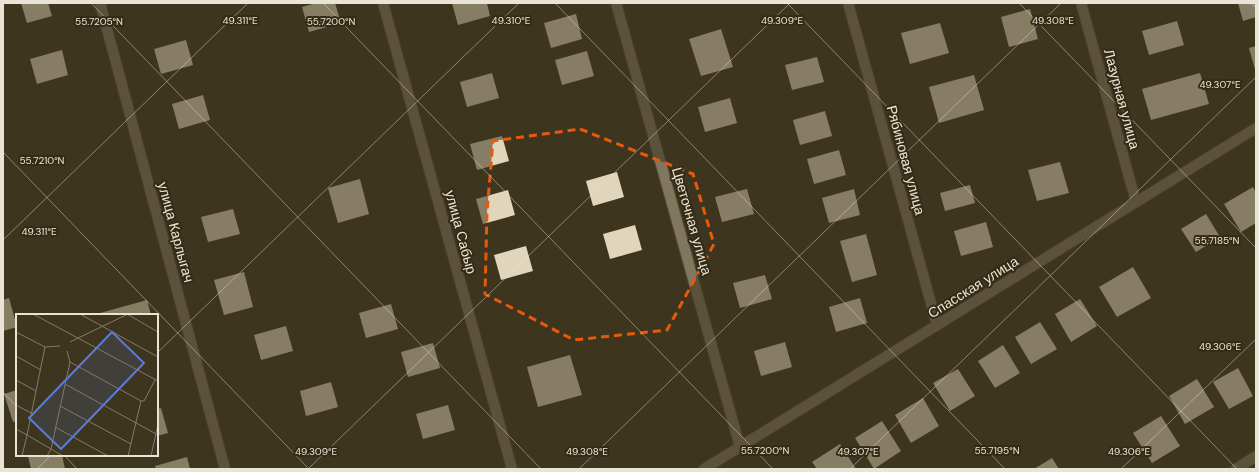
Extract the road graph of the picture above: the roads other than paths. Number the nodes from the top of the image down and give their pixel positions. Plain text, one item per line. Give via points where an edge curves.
1 (100, 3) edge
2 (383, 3) edge
3 (616, 3) edge
4 (848, 3) edge
5 (1082, 3) edge
6 (1256, 128) edge
7 (1136, 202) junction
8 (937, 325) junction
9 (740, 447) junction
10 (1256, 456) edge
11 (225, 469) edge
12 (512, 469) edge
13 (704, 469) edge
14 (1236, 469) edge

1 - 11 street, улица Карлыгач
2 - 12 street, улица Сабыр
3 - 9 street, Цветочная улица
4 - 8 street, Рябиновая улица
5 - 7 street, Лазурная улица
6 - 7 street, Спасская улица
7 - 8 street, Спасская улица
8 - 9 street, Спасская улица
9 - 13 street, Спасская улица
10 - 14 street

